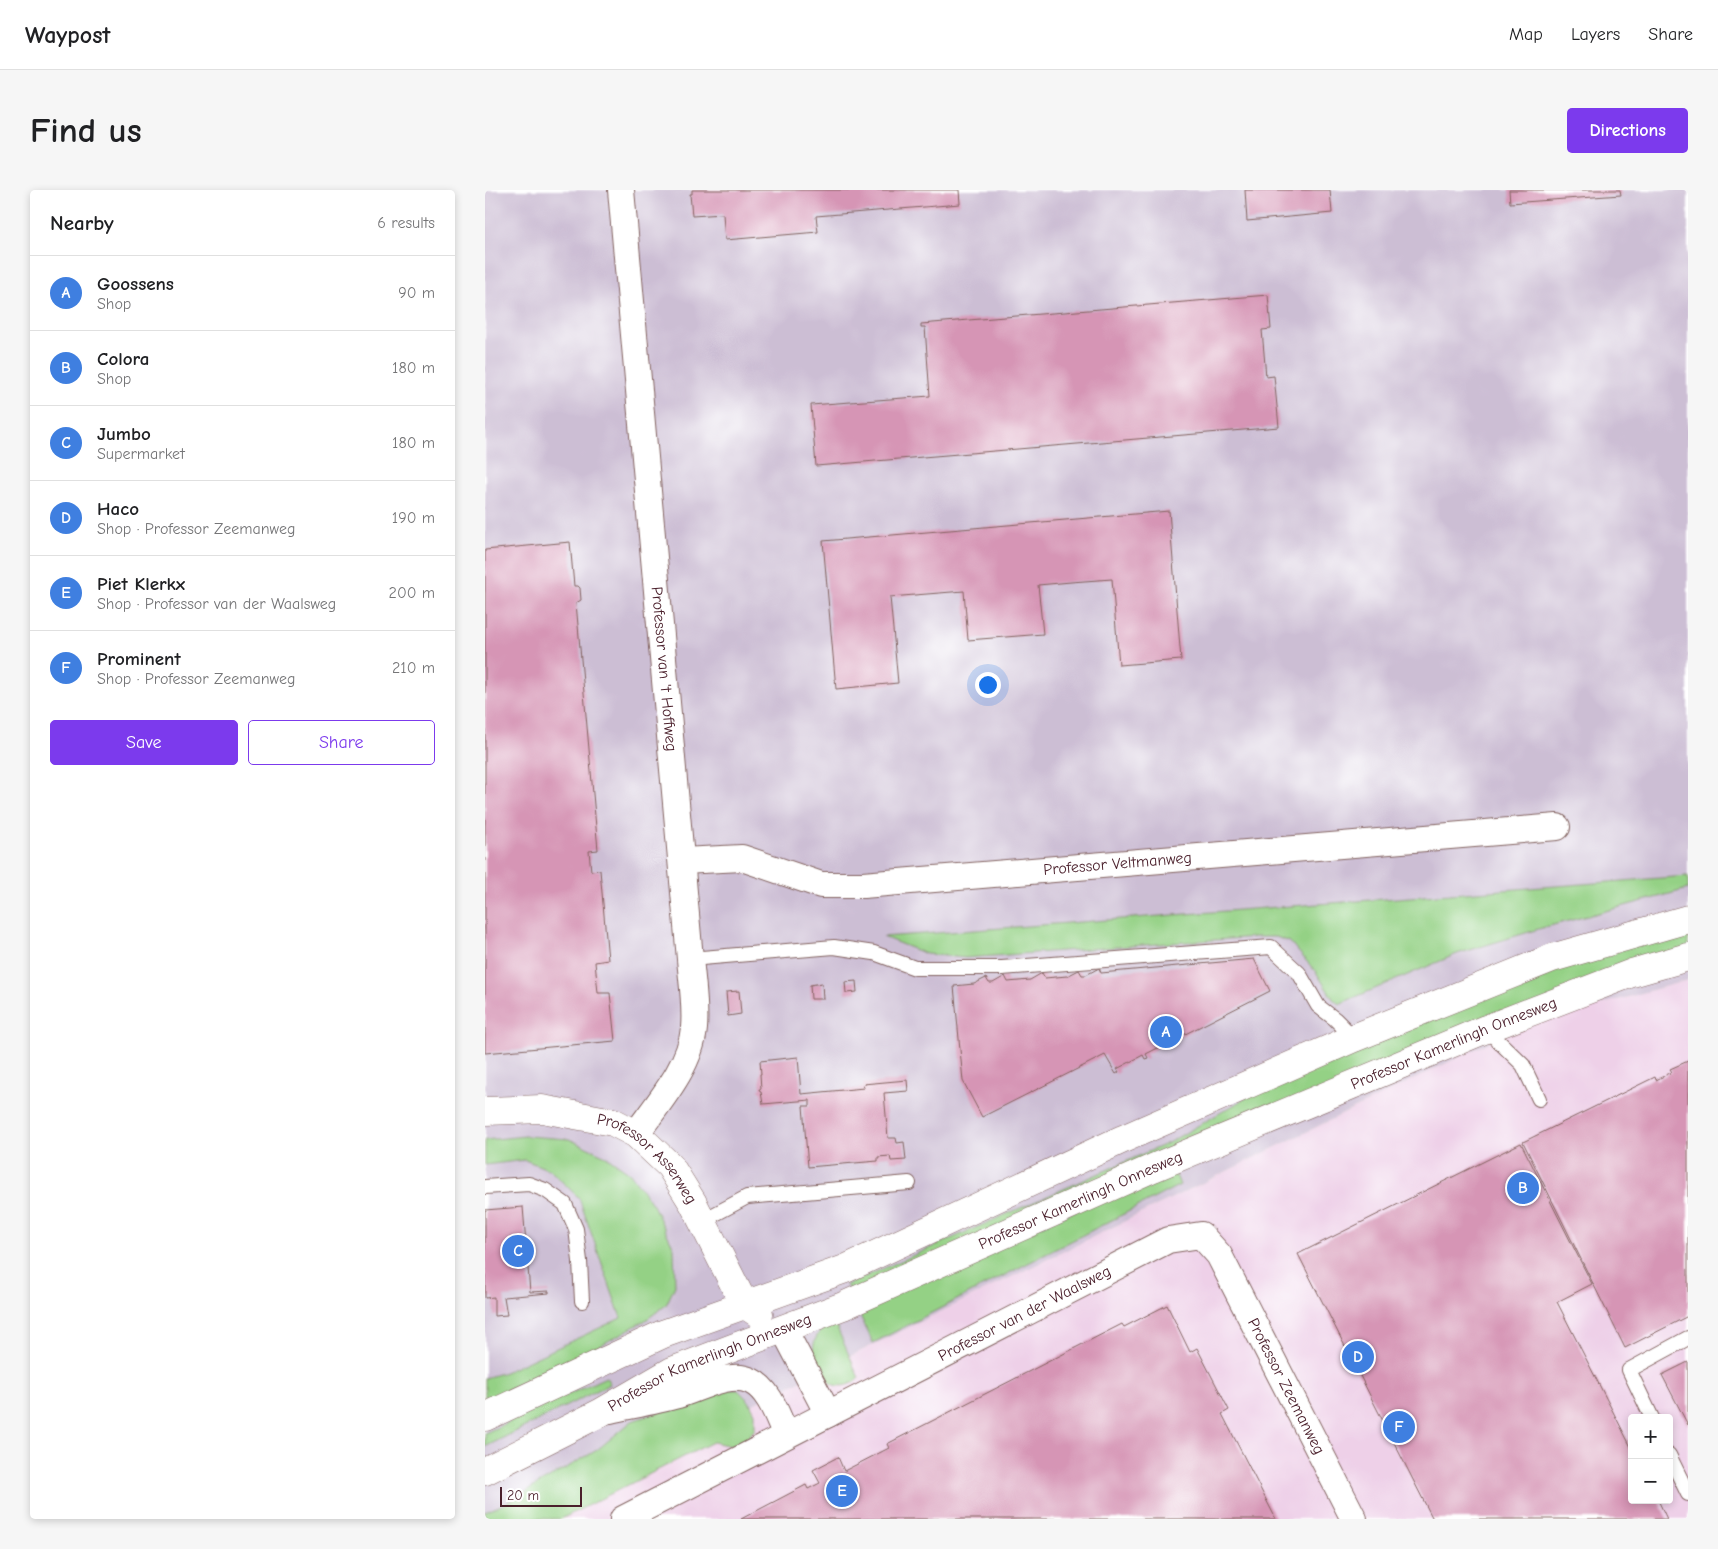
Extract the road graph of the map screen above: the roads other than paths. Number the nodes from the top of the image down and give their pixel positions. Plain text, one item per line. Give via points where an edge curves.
1 (621, 190) edge
2 (1557, 827) dead end
3 (681, 861) junction
4 (1688, 919) edge
5 (1688, 957) edge
6 (690, 958) junction
7 (1486, 1029) junction
8 (1354, 1038) junction
9 (1539, 1099) dead end
10 (485, 1111) edge
11 (636, 1134) junction
12 (909, 1183) dead end
13 (485, 1187) edge
14 (702, 1221) junction
15 (1219, 1255) joint
16 (582, 1301) dead end
17 (744, 1304) junction
18 (784, 1330) junction
19 (1688, 1338) edge
20 (736, 1348) junction
21 (600, 1413) junction
22 (828, 1414) junction
23 (1650, 1414) edge
24 (485, 1417) edge
25 (786, 1435) junction
26 (1671, 1459) edge
27 (485, 1471) edge
28 (1688, 1494) edge
29 (623, 1519) edge
30 (1354, 1519) edge

1 - 3 street, Professor van 't Hoffweg
2 - 3 street, Professor Veltmanweg via 863,885 821,885 742,858
3 - 6 street, Professor van 't Hoffweg
4 - 8 main road via 1552,958
5 - 7 main road, Professor Kamerlingh Onnesweg via 1633,973
6 - 8 lane via 834,947 874,953 915,968 1002,968 1271,947 1299,973 1318,1006
6 - 11 street, Professor van 't Hoffweg via 694,1027 691,1049 677,1077
7 - 9 lane via 1523,1065
7 - 18 main road, Professor Kamerlingh Onnesweg via 1153,1168
8 - 17 main road via 1123,1140 845,1270
10 - 11 main road, Professor Asserweg via 542,1109 613,1122
11 - 14 main road, Professor Asserweg via 670,1166
12 - 14 lane via 747,1197
13 - 16 lane via 529,1184 545,1190 565,1204 576,1229
14 - 17 main road, Professor Asserweg
15 - 22 street, Professor van der Waalsweg via 1201,1235 1168,1240
15 - 30 street, Professor Zeemanweg
17 - 18 main road
17 - 20 main road
17 - 24 main road via 663,1334
18 - 20 main road, Professor Kamerlingh Onnesweg
18 - 22 street
19 - 23 lane via 1629,1370
20 - 21 main road, Professor Kamerlingh Onnesweg via 672,1371
21 - 25 street via 679,1395 725,1379 744,1379 757,1385 767,1397
21 - 27 main road, Professor Kamerlingh Onnesweg
22 - 25 street, Professor van der Waalsweg
25 - 29 street, Professor van der Waalsweg
26 - 28 lane

